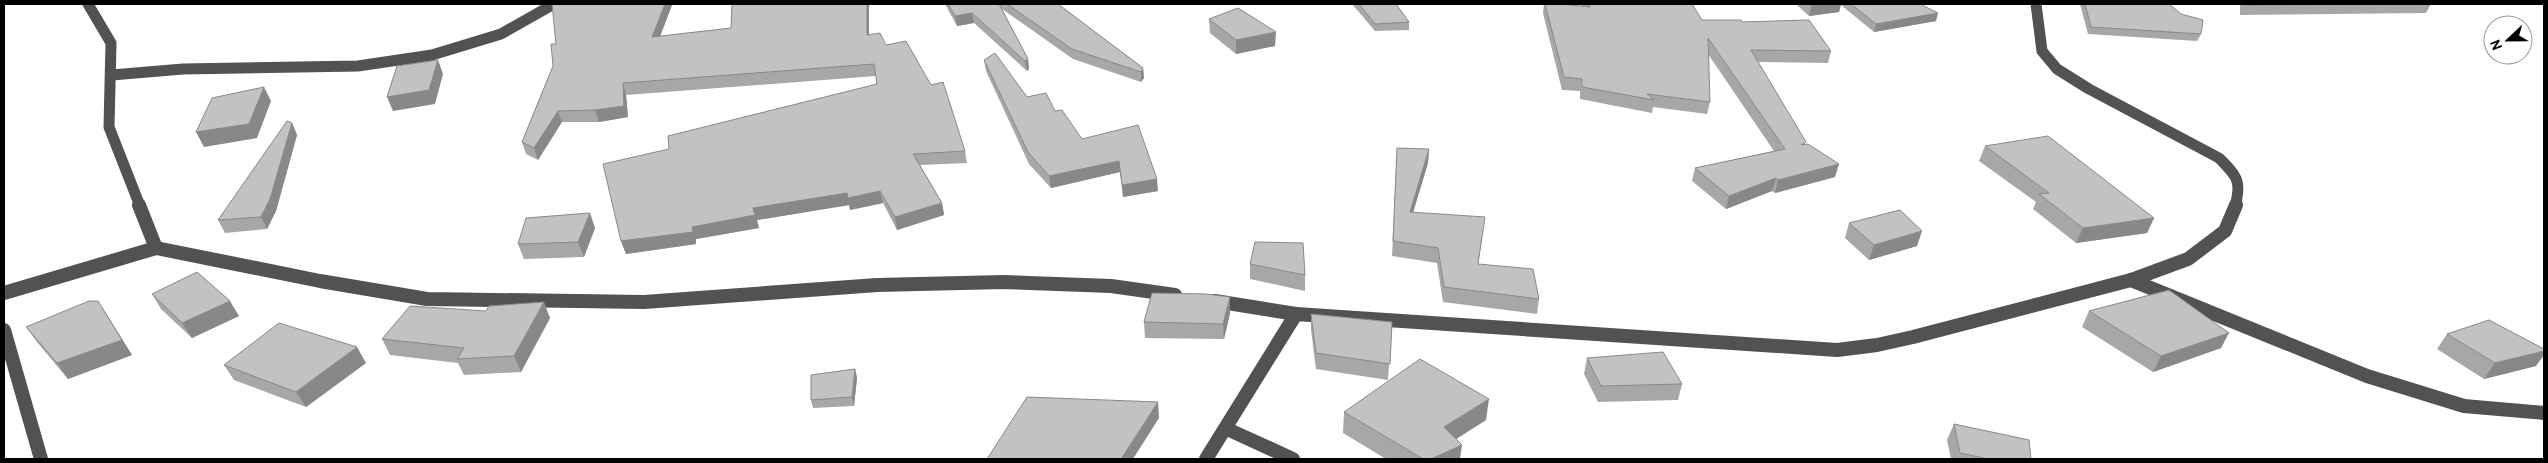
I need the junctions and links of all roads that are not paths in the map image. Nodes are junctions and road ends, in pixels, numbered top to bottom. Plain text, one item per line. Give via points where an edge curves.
1 (88, 4) edge
2 (554, 4) edge
3 (2036, 4) edge
4 (112, 75) junction
5 (156, 248) junction
6 (2131, 280) junction
7 (4, 293) edge
8 (1296, 314) junction
9 (4, 330) edge
10 (2544, 414) edge
11 (1227, 429) junction
12 (41, 459) edge
13 (1206, 459) edge
14 (1293, 459) edge

1 - 4 street via 111,43
2 - 4 street via 501,34 432,56 358,66 183,69
3 - 6 street via 2042,51 2057,69 2219,158 2234,173 2240,189 2225,231 2188,259
4 - 5 street via 109,127
5 - 7 street
5 - 8 street via 427,299 644,302 876,284 1004,282 1111,286
6 - 8 street via 1913,337 1837,350
6 - 10 street via 2367,376 2464,406
8 - 11 street
9 - 12 street
11 - 13 street
11 - 14 street

